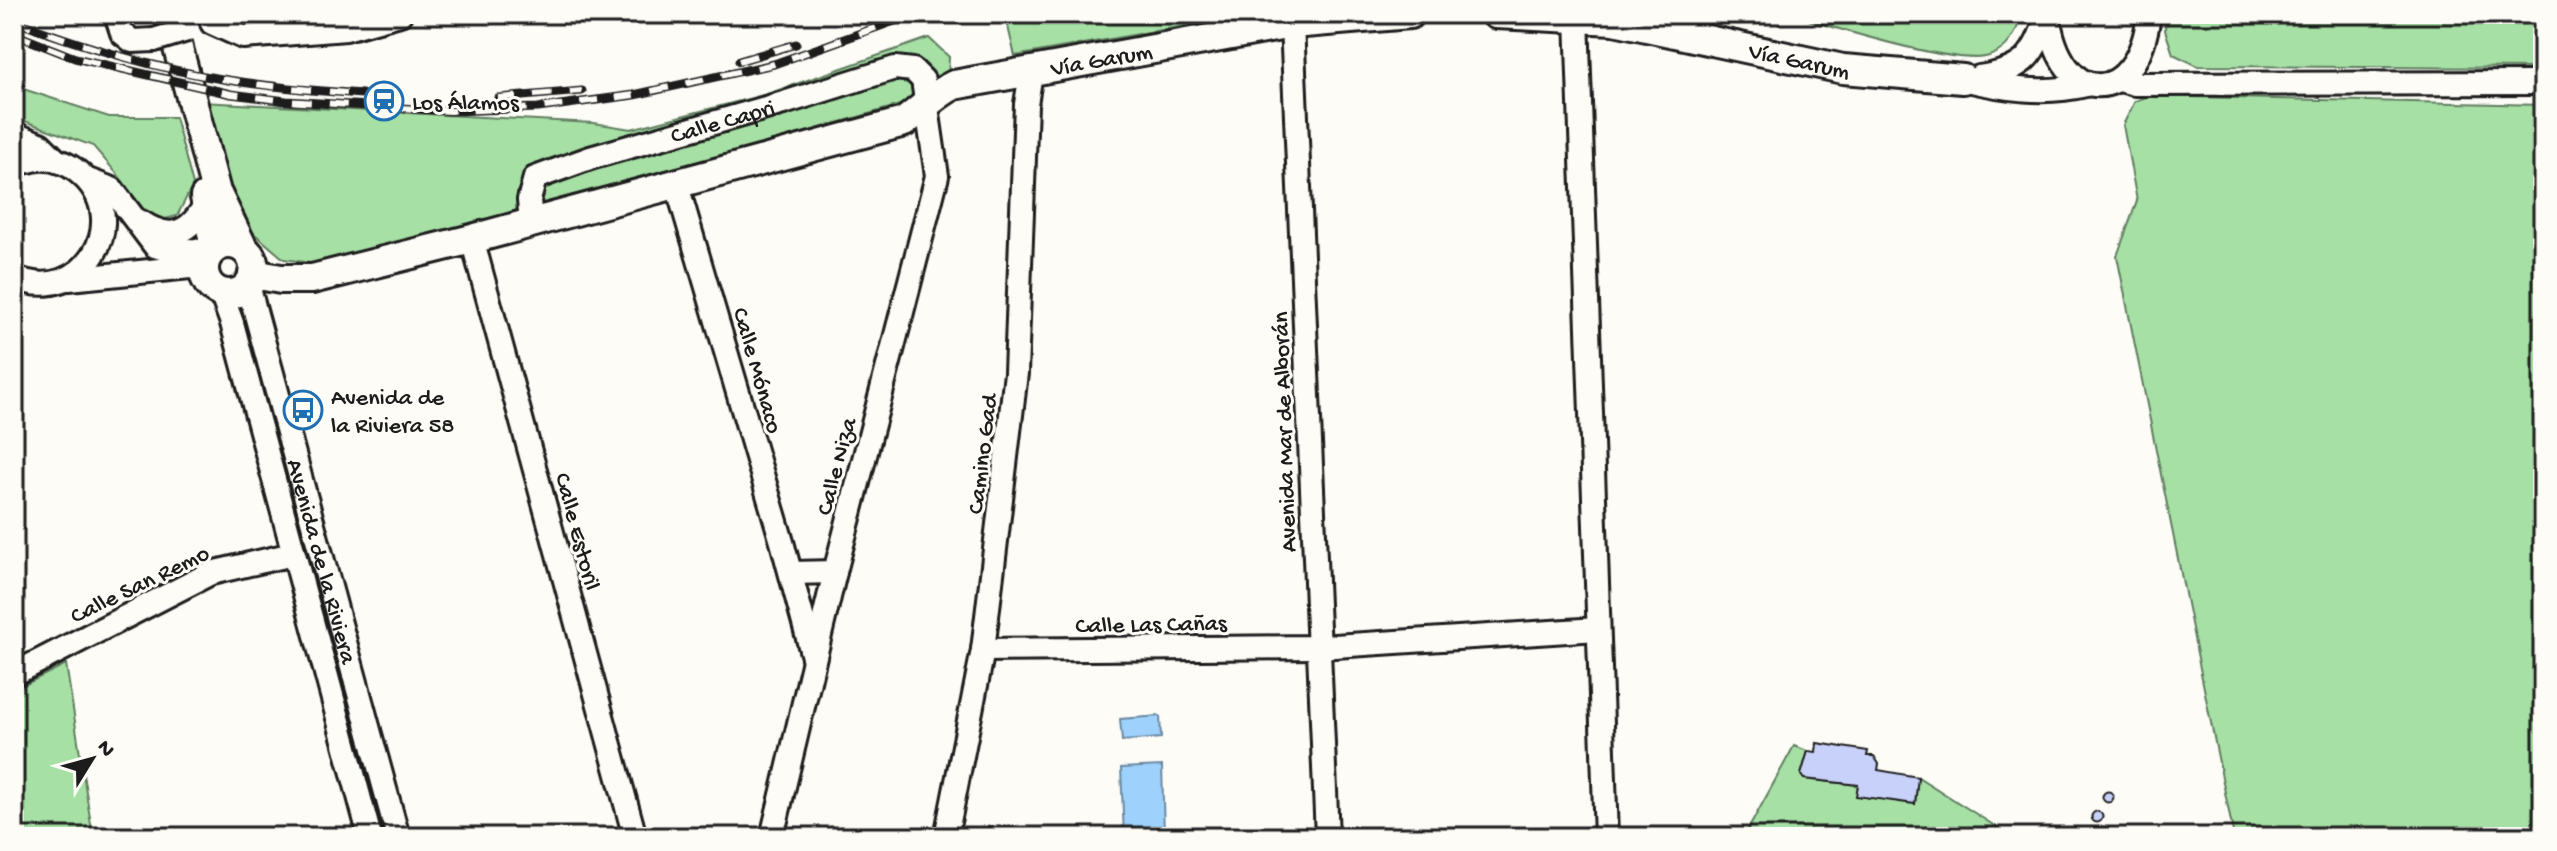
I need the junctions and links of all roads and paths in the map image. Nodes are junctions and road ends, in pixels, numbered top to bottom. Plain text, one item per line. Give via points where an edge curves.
1 (116, 14) edge
2 (1410, 14) edge
3 (1496, 14) edge
4 (2048, 14) edge
5 (2149, 14) edge
6 (393, 15) edge
7 (210, 18) edge
8 (1577, 18) junction
9 (178, 22) edge
10 (1292, 24) junction
11 (157, 27) edge
12 (1031, 73) junction
13 (1963, 79) junction
14 (2120, 80) junction
15 (2543, 83) edge
16 (2086, 85) junction
17 (925, 107) junction
18 (14, 134) edge
19 (57, 161) junction
20 (15, 165) edge
21 (88, 180) junction
22 (676, 182) junction
23 (206, 203) junction
24 (134, 218) junction
25 (531, 223) junction
26 (472, 239) junction
27 (228, 267) junction
28 (14, 277) edge
29 (60, 281) junction
30 (14, 291) edge
31 (293, 554) junction
32 (835, 572) junction
33 (791, 573) junction
34 (1598, 629) junction
35 (1319, 647) junction
36 (983, 650) junction
37 (814, 660) junction
38 (14, 674) edge
39 (370, 837) edge
40 (398, 837) edge
41 (635, 837) edge
42 (772, 837) edge
43 (946, 837) edge
44 (1327, 837) edge
45 (1606, 837) edge

1 - 11 street via 122,33 132,41
2 - 10 street, Vía Garum
3 - 8 street, Vía Garum
4 - 13 street, Vía Garum via 2038,44 2019,67
4 - 16 street via 2051,39 2063,65
5 - 14 street via 2137,61
6 - 7 street via 346,29 243,37
7 - 9 street
8 - 13 street, Vía Garum via 1614,20 1843,69
8 - 34 street
9 - 11 street, bridge
9 - 27 street, Avenida de la Riviera via 216,192 232,230
10 - 12 street, Vía Garum
10 - 35 street, Avenida Mar de Alborán
11 - 23 street, Avenida de la Riviera
12 - 17 street, Calle Capri via 954,85
12 - 36 street, Camino Gad via 1016,373
13 - 16 street, Vía Garum via 2049,91
14 - 15 street, Vía Garum
14 - 16 street, Vía Garum
17 - 22 street, Calle Capri via 904,122
17 - 25 street, Calle Capri via 923,80 913,70 895,68 535,178 529,200
17 - 32 street, Calle Niza via 937,176
18 - 19 street via 40,144
19 - 20 street
19 - 21 street
21 - 24 street via 112,189
21 - 29 street via 104,217 101,240 91,260
22 - 25 street, Calle Capri
22 - 33 street, Calle Mónaco
23 - 24 street via 190,227 170,234
23 - 27 street, Avenida de la Riviera
24 - 27 street via 155,246 193,248
25 - 26 street, Calle Capri
26 - 27 street, Calle Capri via 312,279 281,279
26 - 41 street, Calle Estoril
27 - 29 street
27 - 31 street, Avenida de la Riviera via 236,338
27 - 40 street, Avenida de la Riviera
28 - 29 street via 27,283
29 - 30 street
31 - 38 street, Calle San Remo via 211,573
31 - 39 street, Avenida de la Riviera
32 - 33 street
32 - 37 street, Calle Niza
33 - 37 street, Calle Mónaco
34 - 35 street, Calle Las Cañas
34 - 45 street
35 - 36 street, Calle Las Cañas
35 - 44 street, Avenida Mar de Alborán
36 - 43 street, Camino Gad
37 - 42 street, Calle Niza

